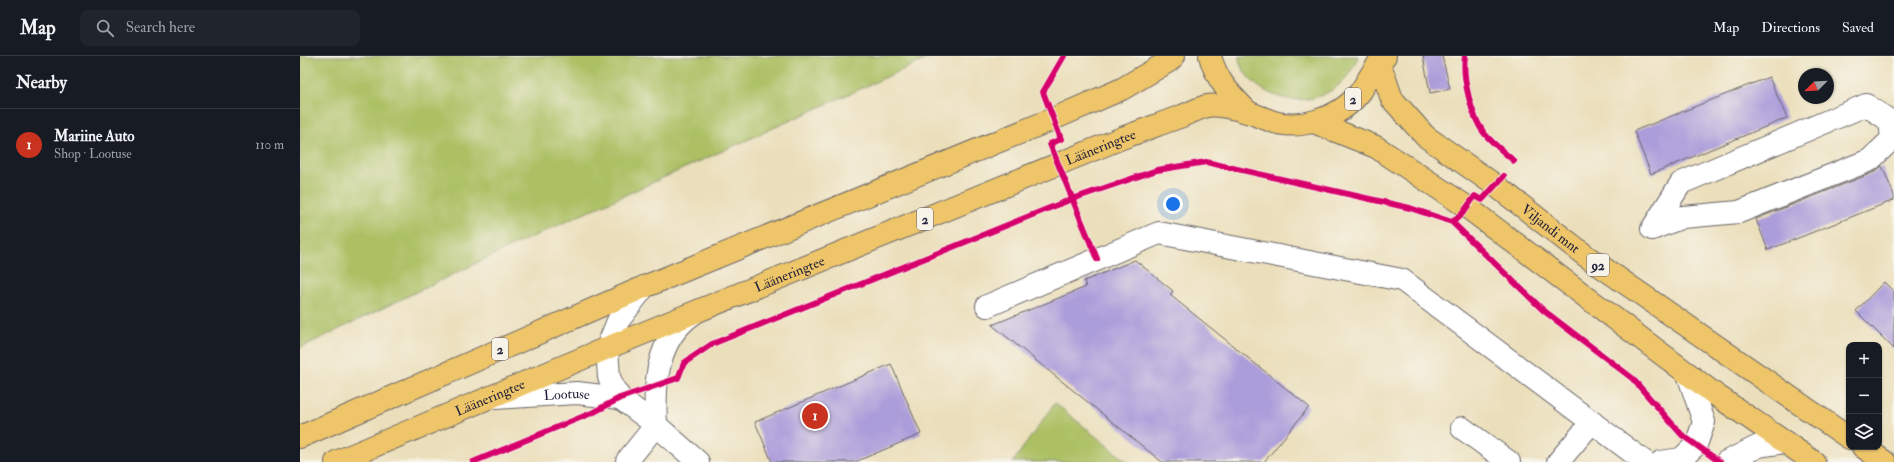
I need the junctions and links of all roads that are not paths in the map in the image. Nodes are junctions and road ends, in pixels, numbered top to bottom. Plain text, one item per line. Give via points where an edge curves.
1 (1174, 56) edge
2 (1210, 56) edge
3 (1381, 58) edge
4 (1247, 111) junction
5 (1314, 122) junction
6 (1652, 228) joint
7 (644, 287) junction
8 (988, 306) dead end
9 (693, 314) junction
10 (607, 348) junction
11 (1688, 374) junction
12 (490, 398) junction
13 (620, 398) junction
14 (1592, 422) junction
15 (656, 425) junction
16 (1462, 428) dead end
17 (1846, 436) edge
18 (300, 437) edge
19 (1785, 442) junction
20 (1867, 450) edge
21 (336, 462) edge
22 (626, 462) edge
23 (698, 462) edge
24 (1509, 462) edge
25 (1558, 462) edge
26 (1645, 462) edge
27 (1661, 462) edge
28 (1726, 462) edge
29 (1814, 462) edge
30 (1885, 462) edge

1 - 7 main road, 2 via 1122,89
2 - 4 main road, Lääneringtee / 2 via 1213,69 1225,90
3 - 5 main road, Lääneringtee / 2 via 1360,92 1346,106
3 - 17 main road, Viljandi mnt / 92 via 1392,99 1425,136 1496,185 1586,256
4 - 5 main road, Lääneringtee / 2 via 1269,121 1294,124
4 - 9 main road, Lääneringtee / 2 via 1208,106 1122,138
5 - 11 main road, 92 via 1376,148 1467,207
6 - 6 street via 1683,217 1739,212 1870,160 1892,139 1890,122 1866,105 1681,183
7 - 10 street via 618,321
7 - 18 main road, 2
8 - 14 street via 1159,233 1402,280
9 - 10 main road, Lääneringtee / 2
9 - 15 street via 673,331 662,354 656,385
10 - 12 main road, Lääneringtee / 2
10 - 13 street via 609,377
11 - 19 main road, 92
11 - 27 street via 1704,422 1696,445 1681,459
12 - 13 street, Lootuse via 576,393
12 - 21 main road, Lääneringtee / 2
13 - 15 street
14 - 25 street
14 - 26 street
15 - 22 street
15 - 23 street
16 - 24 street
19 - 28 street via 1759,446
19 - 29 main road, 92
20 - 30 main road

